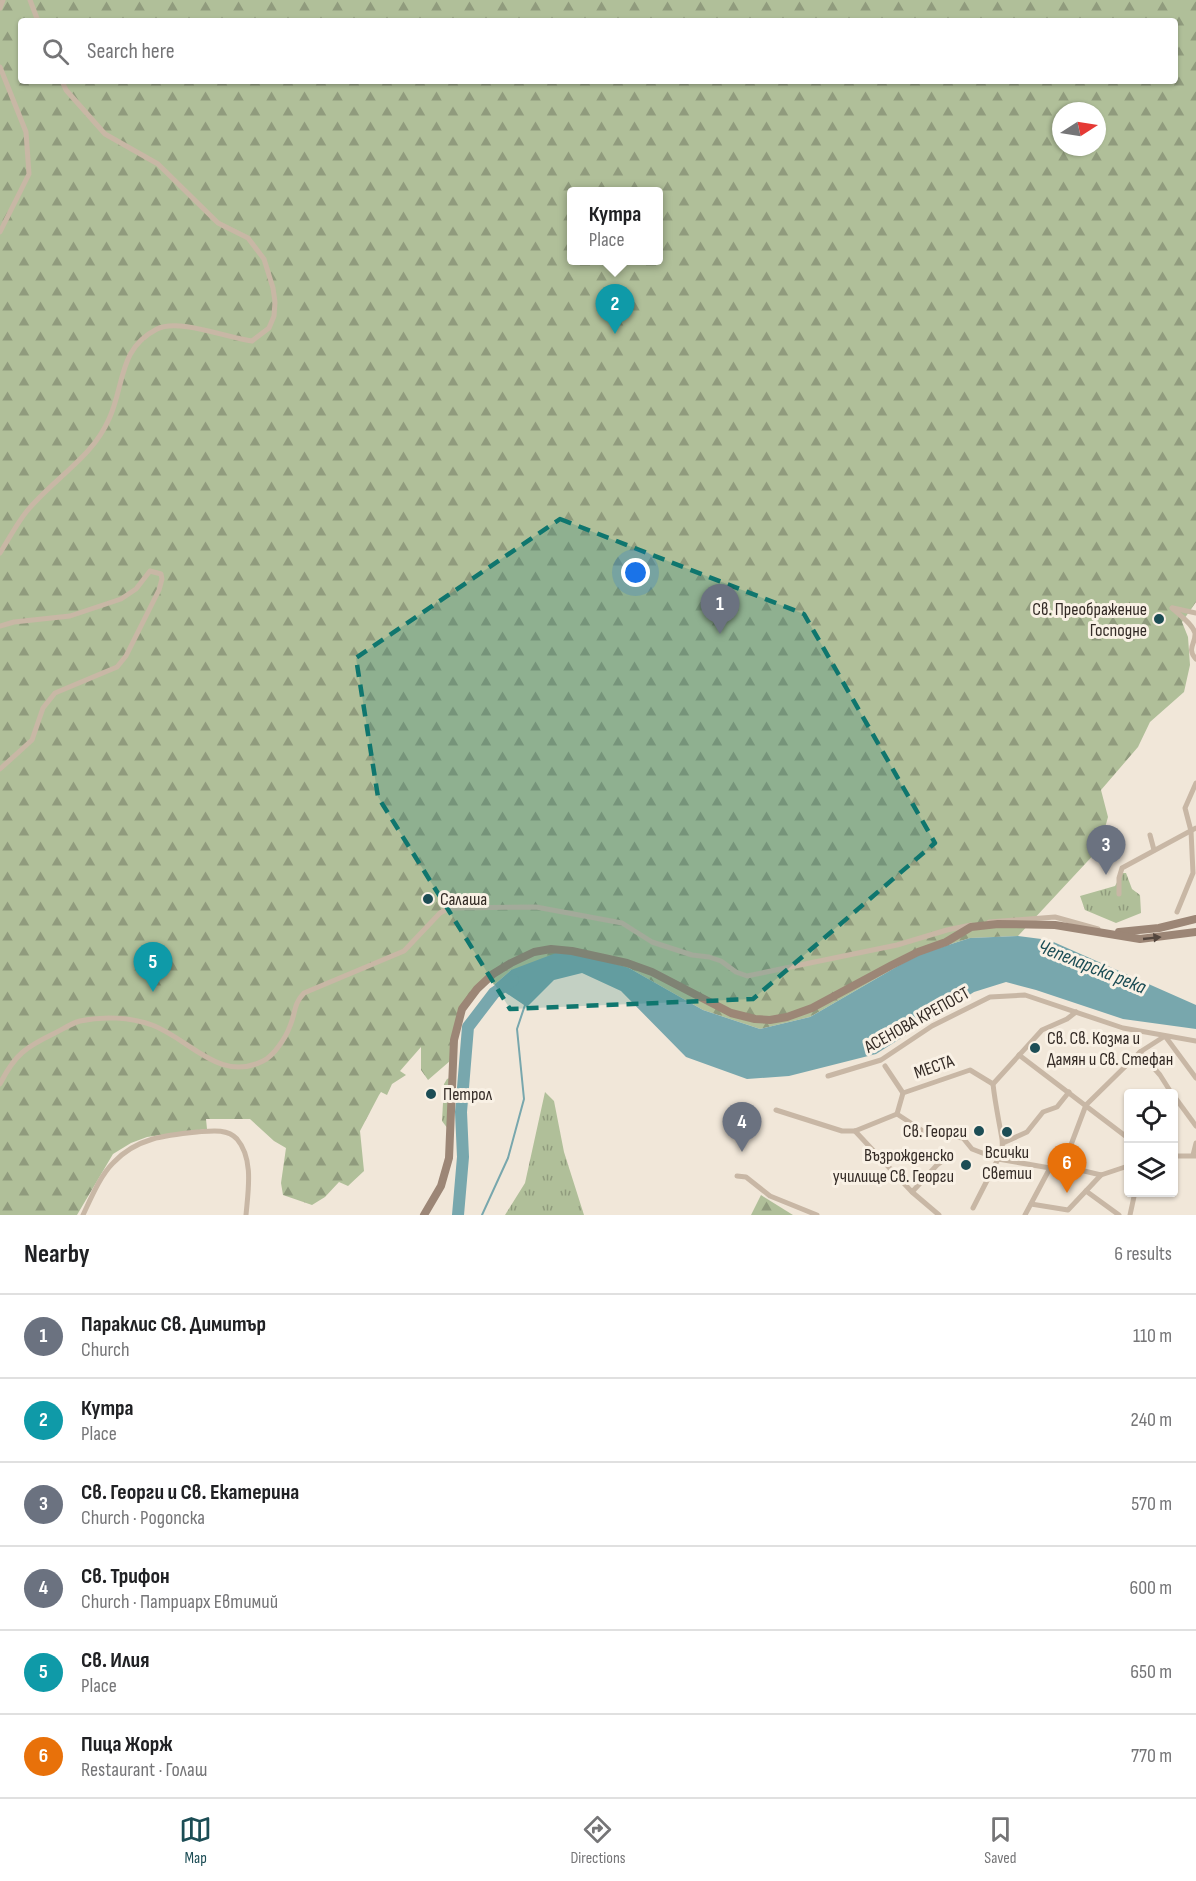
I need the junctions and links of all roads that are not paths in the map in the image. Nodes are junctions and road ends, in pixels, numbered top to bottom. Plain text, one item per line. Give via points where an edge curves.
1 (3, 0) edge
2 (30, 0) edge
3 (0, 8) edge
4 (37, 18) edge
5 (0, 67) edge
6 (63, 84) edge
7 (0, 232) edge
8 (0, 553) edge
9 (1196, 614) edge
10 (0, 626) edge
11 (1196, 658) edge
12 (0, 769) edge
13 (1196, 783) edge
14 (1193, 830) edge
15 (1150, 835) dead end
16 (1154, 850) junction
17 (1195, 873) edge
18 (1119, 894) dead end
19 (1177, 912) dead end
20 (1196, 920) edge
21 (1108, 932) junction
22 (1196, 932) edge
23 (1076, 1012) junction
24 (1165, 1036) junction
25 (1196, 1041) edge
26 (1140, 1052) junction
27 (1019, 1055) junction
28 (885, 1066) dead end
29 (828, 1076) dead end
30 (1196, 1078) edge
31 (0, 1084) edge
32 (993, 1084) junction
33 (1169, 1089) edge
34 (1069, 1092) junction
35 (903, 1093) junction
36 (1178, 1102) edge
37 (1086, 1106) junction
38 (776, 1110) dead end
39 (897, 1114) junction
40 (1196, 1126) edge
41 (855, 1131) junction
42 (1124, 1135) edge
43 (1003, 1143) junction
44 (1196, 1143) edge
45 (1194, 1155) edge
46 (1178, 1156) edge
47 (1001, 1159) junction
48 (944, 1160) dead end
49 (1063, 1166) junction
50 (1124, 1167) edge
51 (1050, 1168) junction
52 (1101, 1175) junction
53 (737, 1176) dead end
54 (1086, 1191) junction
55 (912, 1192) junction
56 (1134, 1197) edge
57 (1031, 1204) junction
58 (973, 1208) dead end
59 (83, 1215) edge
60 (246, 1215) edge
61 (424, 1215) edge
62 (817, 1215) edge
63 (939, 1215) edge
64 (1025, 1215) edge
65 (1119, 1215) edge
66 (1130, 1215) edge

1 - 3 street
2 - 4 street
5 - 7 street via 26,132 29,174
6 - 8 street via 105,134 158,164 218,223 248,238 264,259 273,288 274,309 269,328 252,341 183,326 160,327 138,341 124,367 110,418 92,448 27,511
9 - 11 street via 1172,608 1195,633 1190,648
10 - 12 street via 70,616 130,594 150,571 161,574 159,590 117,667 55,693 43,708 32,740
13 - 14 street via 1185,808
14 - 16 street
14 - 17 street
15 - 16 street
16 - 18 street via 1122,868
17 - 19 street
20 - 21 main road via 1146,930
21 -> 22 main road via 1146,939
21 - 31 street via 1055,917 997,920 747,976 721,961 652,942 622,923 536,907 449,908 435,917 404,951 304,993 296,1002 291,1025 280,1043 266,1060 257,1064 227,1067 213,1062 152,1025 123,1018 79,1021 27,1047 9,1066
21 - 61 main road via 1055,925 971,927 812,1008 770,1020 731,1013 627,963 572,951 534,952 493,974 462,1009 454,1040 449,1158 441,1186
23 - 24 street, АСЕНОВА КРЕПОСТ via 1123,1028
23 - 27 street via 1042,1030
23 - 29 street, АСЕНОВА КРЕПОСТ via 1025,995 990,997 932,1026 881,1060
24 - 25 street, АСЕНОВА КРЕПОСТ
24 - 26 street
24 - 30 street
26 - 33 street
26 - 37 street
27 - 32 street
27 - 34 street
28 - 35 street
32 - 35 street, МЕСТА via 969,1070
32 - 43 street
34 - 37 street
34 - 43 street via 1057,1107 1043,1112 1027,1132
35 - 39 street, МЕСТА
36 - 40 street
37 - 42 street
37 - 49 street
38 - 41 street via 842,1131
39 - 41 street
39 - 47 street via 926,1133 963,1138 972,1149
41 - 55 street
43 - 47 street
44 - 45 street
45 - 46 street
47 - 51 street
47 - 58 street
48 - 55 street
49 - 51 street
49 - 52 street
50 - 52 street
51 - 57 street
52 - 54 street
53 - 62 street via 746,1177 770,1196
54 - 57 street via 1068,1210
54 - 65 street
55 - 63 street
56 - 66 street
57 - 64 street
59 - 60 street via 112,1163 126,1151 166,1135 224,1131 236,1138 247,1163

